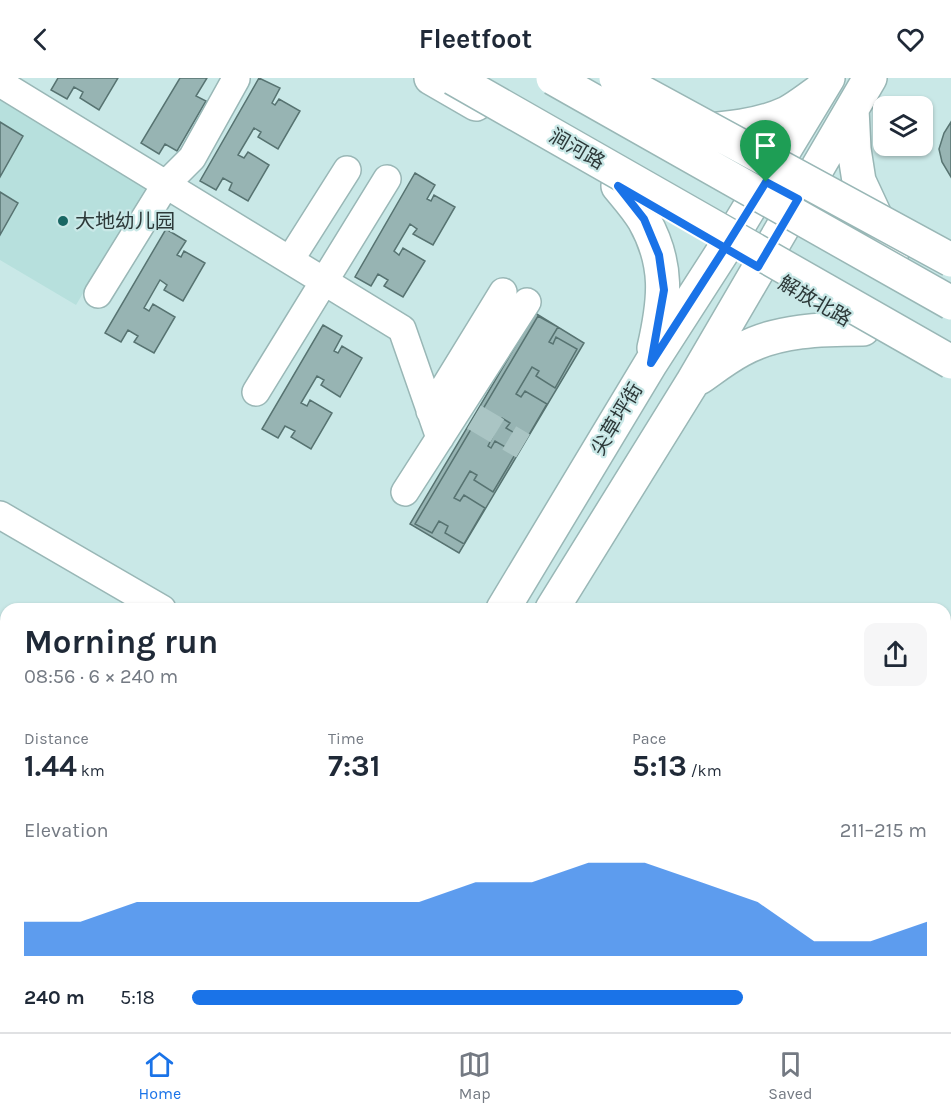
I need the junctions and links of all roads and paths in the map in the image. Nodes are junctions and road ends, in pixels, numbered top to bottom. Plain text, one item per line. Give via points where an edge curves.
1 (431, 78) edge
2 (453, 78) edge
3 (486, 78) edge
4 (553, 78) edge
5 (580, 78) edge
6 (616, 78) edge
7 (870, 78) edge
8 (236, 79) edge
9 (16, 85) edge
10 (824, 85) edge
11 (852, 109) junction
12 (676, 132) junction
13 (347, 170) dead end
14 (387, 178) dead end
15 (766, 182) junction
16 (166, 184) junction
17 (618, 186) junction
18 (798, 199) junction
19 (725, 248) junction
20 (892, 252) junction
21 (290, 260) junction
22 (951, 260) edge
23 (758, 267) junction
24 (324, 282) junction
25 (951, 286) edge
26 (98, 294) dead end
27 (951, 303) edge
28 (863, 329) junction
29 (951, 340) edge
30 (951, 362) edge
31 (651, 363) junction
32 (951, 377) edge
33 (692, 383) junction
34 (256, 392) dead end
35 (430, 411) junction
36 (440, 438) junction
37 (405, 492) dead end
38 (0, 515) edge
39 (152, 603) edge
40 (507, 603) edge
41 (556, 603) edge

1 - 17 main road, 解放北路
2 - 30 main road, 涧河路, bridge
3 - 29 main road, 解放北路
4 - 27 main road, bridge
5 - 12 main road
6 - 22 main road, bridge
7 - 11 main road
8 - 16 street via 192,158
9 - 16 street via 145,159
10 - 12 main road via 787,112 756,122
10 - 15 main road, 尖草坪街
11 - 18 main road
11 - 20 main road via 860,182
12 - 15 main road
13 - 21 street
14 - 24 street
15 - 18 main road
15 - 19 main road, 尖草坪街
16 - 21 street
16 - 26 street
17 - 19 main road, 解放北路
17 - 31 main road via 644,219 659,255 664,290
18 - 20 main road
18 - 23 main road
19 - 23 main road, 解放北路
19 - 31 main road, 尖草坪街
20 - 25 main road
21 - 24 street
23 - 28 main road, 解放北路
23 - 33 main road
24 - 34 street
24 - 35 street via 402,329
28 - 32 main road, 解放北路
28 - 33 main road via 785,334 741,349
31 - 40 main road, 尖草坪街
33 - 41 main road
35 - 36 street
35 - 36 street via 515,297 466,413
36 - 37 street
38 - 39 street

